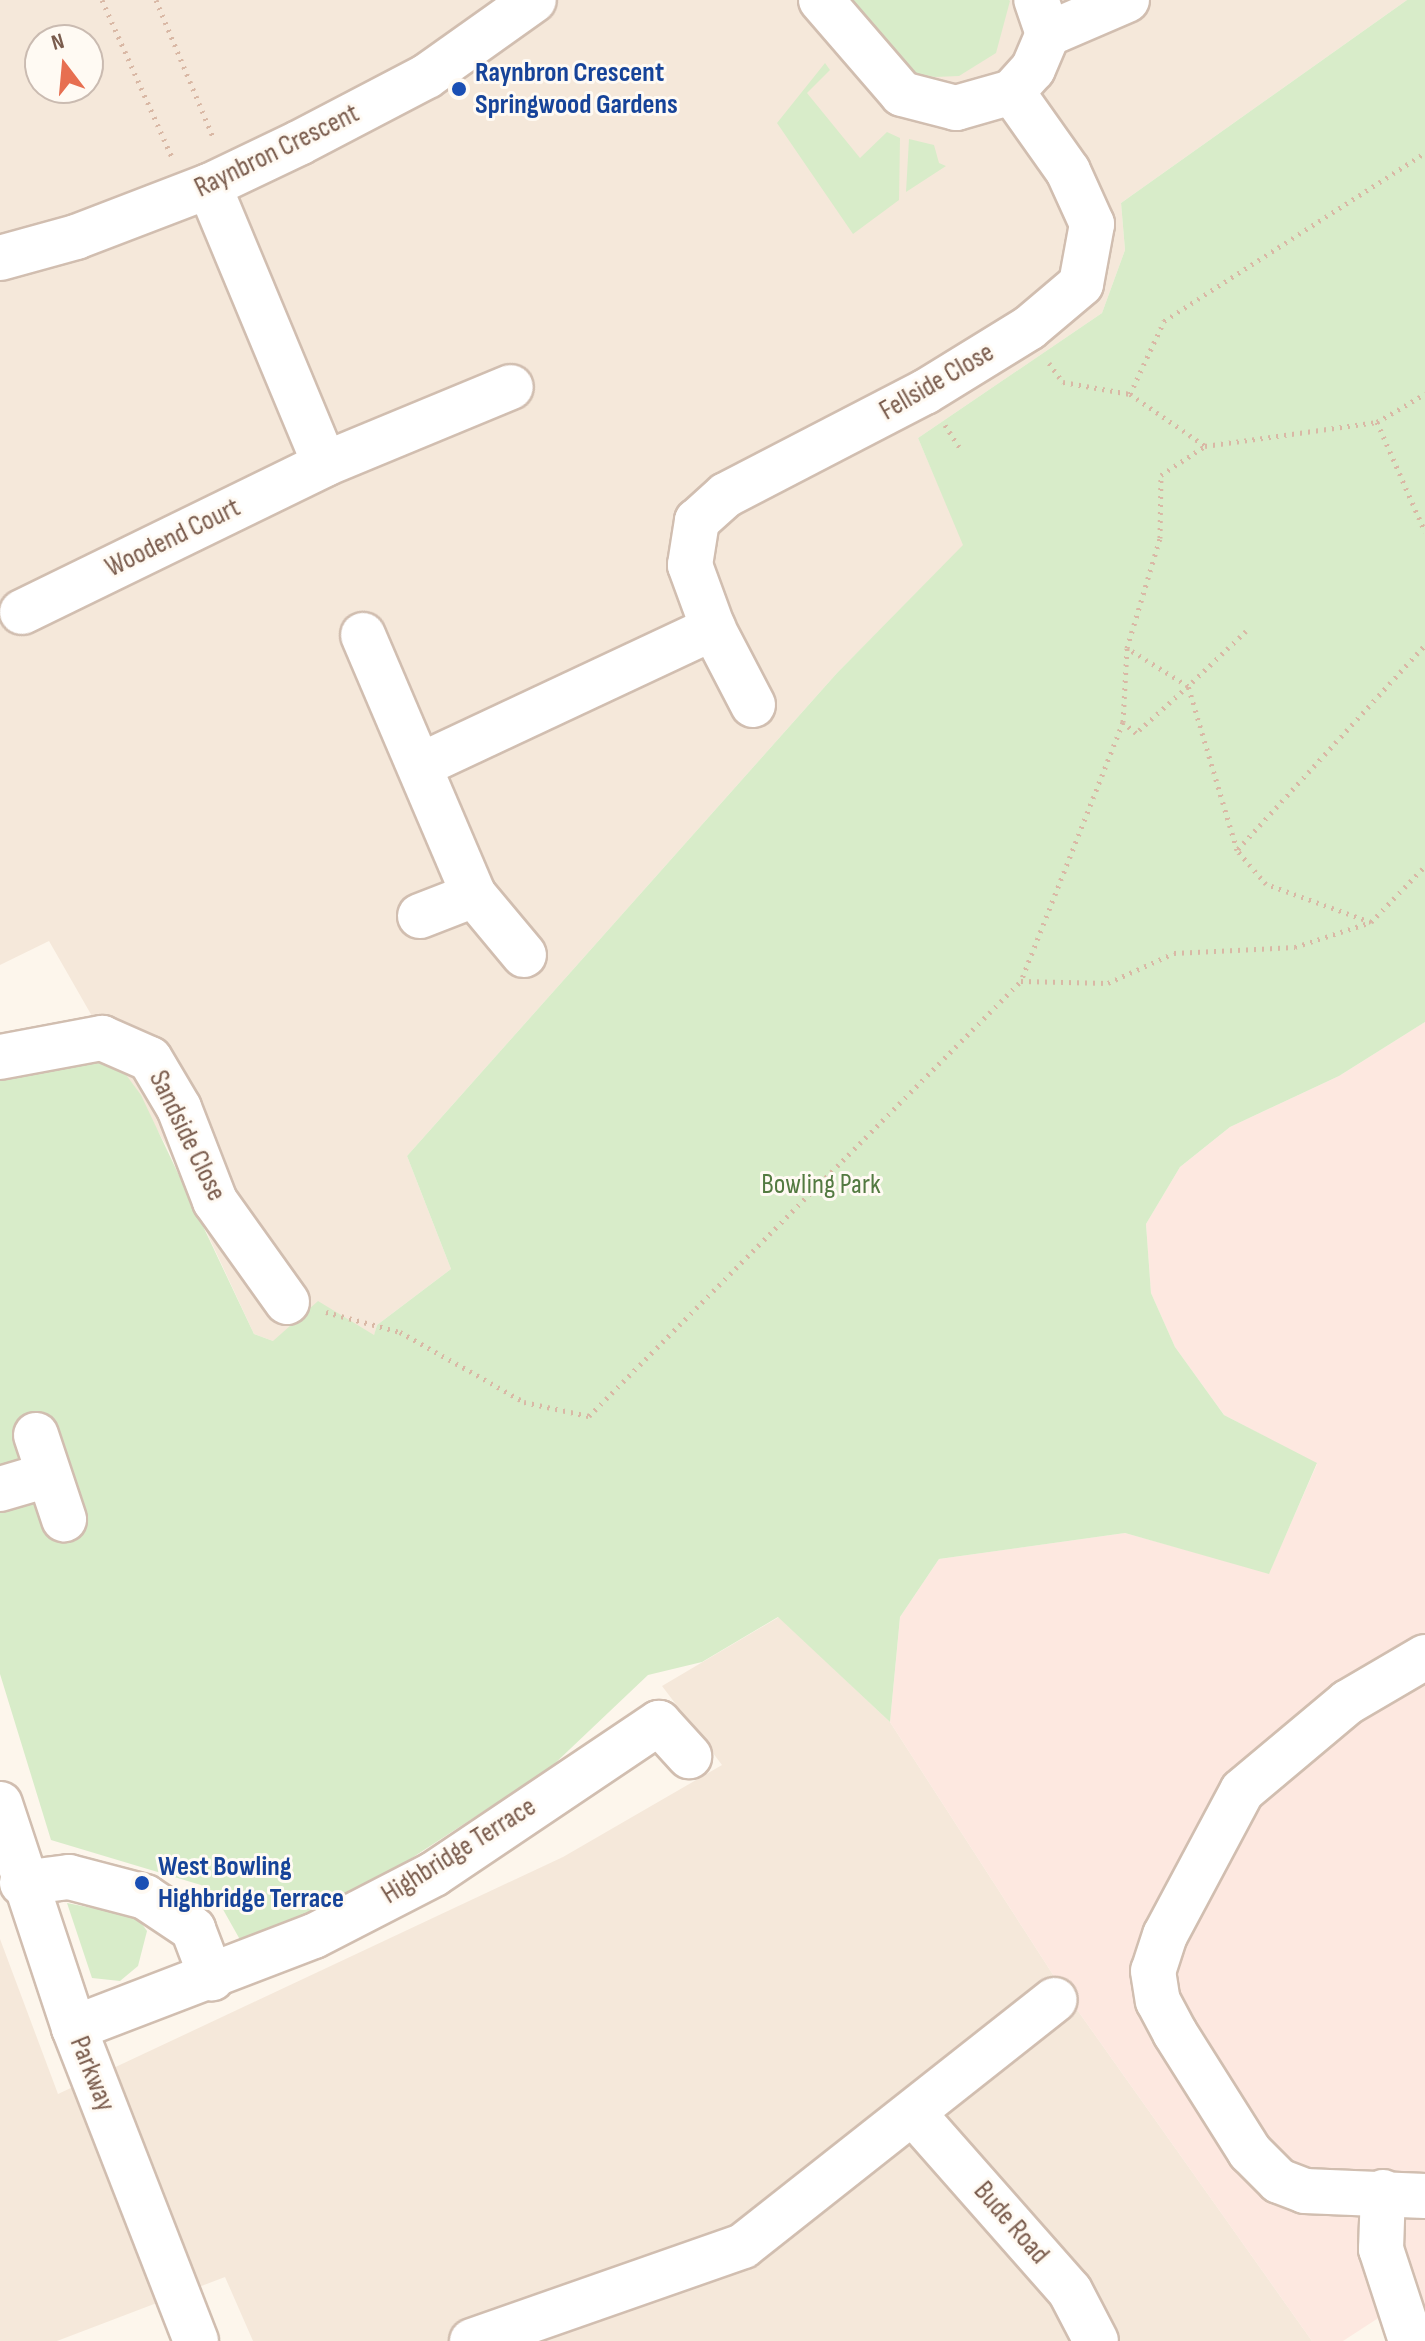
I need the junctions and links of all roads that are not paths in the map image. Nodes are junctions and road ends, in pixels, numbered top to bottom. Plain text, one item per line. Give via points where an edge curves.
1 (534, 0) edge
2 (821, 0) edge
3 (1127, 0) edge
4 (1042, 17) edge
5 (1012, 92) junction
6 (209, 185) junction
7 (0, 258) edge
8 (511, 387) dead end
9 (325, 464) junction
10 (21, 608) dead end
11 (713, 628) junction
12 (363, 635) dead end
13 (759, 693) dead end
14 (421, 765) junction
15 (474, 895) junction
16 (420, 916) dead end
17 (524, 955) dead end
18 (0, 1057) edge
19 (287, 1302) road end
20 (0, 1489) edge
21 (64, 1519) dead end
22 (1425, 1657) edge
23 (689, 1756) dead end
24 (0, 1804) edge
25 (22, 1883) junction
26 (212, 1979) junction
27 (1054, 2000) dead end
28 (74, 2028) junction
29 (913, 2113) junction
30 (1404, 2194) edge
31 (196, 2341) edge
32 (472, 2341) edge
33 (1096, 2341) edge
34 (1411, 2341) edge

1 - 6 street, Raynbron Crescent via 427,76
2 - 5 street via 902,94 956,108
3 - 4 street
4 - 5 street via 1033,69
5 - 11 street, Fellside Close via 1068,171 1092,224 1081,284 1029,328 938,384 726,495 697,521 690,565
6 - 7 street, Raynbron Crescent via 76,237
6 - 9 street
8 - 9 street, Woodend Court
9 - 10 street, Woodend Court
11 - 13 street, Fellside Close
11 - 14 street
12 - 14 street
14 - 15 street
15 - 16 street
15 - 17 street
18 - 19 street, Sandside Close via 102,1038 150,1059 179,1108 215,1201
20 - 21 street via 42,1455
22 - 30 street via 1348,1702 1242,1791 1178,1908 1153,1971 1158,2001 1175,2033 1250,2152 1279,2181 1305,2191
23 - 26 street, Highbridge Terrace via 659,1723 434,1874 314,1936
24 - 25 street, Parkway
25 - 26 street via 69,1877 145,1897 193,1929
25 - 28 street, Parkway
26 - 28 street, Highbridge Terrace
27 - 29 street
28 - 31 street, Parkway
29 - 32 street via 743,2246
29 - 33 street, Bude Road via 1070,2291
30 - 34 street via 1381,2249

